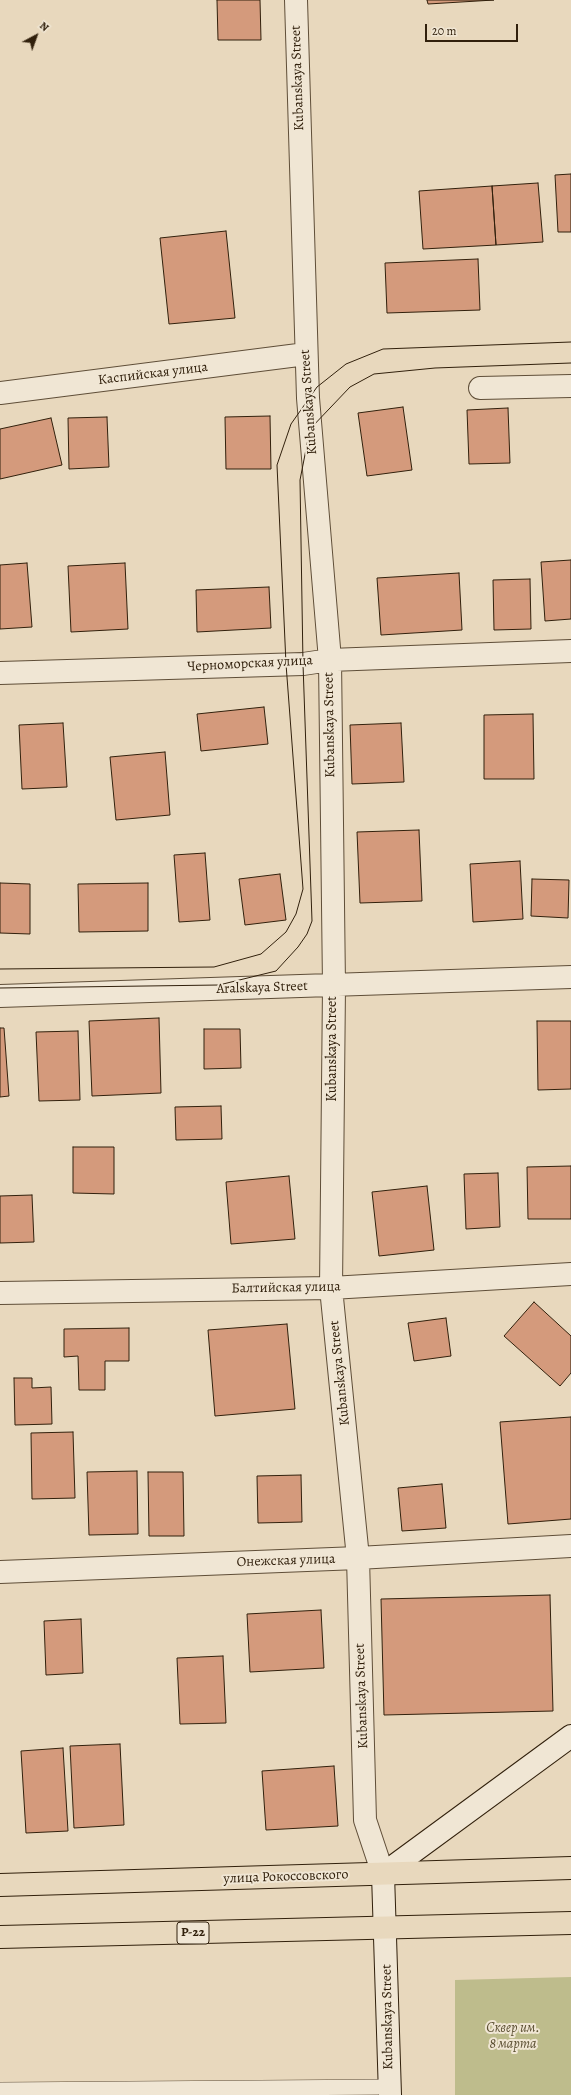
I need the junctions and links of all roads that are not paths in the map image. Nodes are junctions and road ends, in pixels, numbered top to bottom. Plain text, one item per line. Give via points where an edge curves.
1 (296, 0) edge
2 (306, 354) junction
3 (571, 386) edge
4 (480, 388) dead end
5 (0, 393) edge
6 (571, 651) edge
7 (330, 660) junction
8 (0, 673) edge
9 (571, 977) edge
10 (334, 986) junction
11 (0, 996) edge
12 (571, 1274) edge
13 (331, 1288) junction
14 (0, 1293) edge
15 (571, 1546) edge
16 (358, 1558) junction
17 (0, 1572) edge
18 (571, 1736) edge
19 (571, 1868) edge
20 (383, 1874) junction
21 (0, 1885) edge
22 (571, 1923) edge
23 (386, 1928) junction
24 (0, 1937) edge
25 (0, 2090) edge
26 (389, 2091) edge

1 - 2 street, Kubanskaya Street
2 - 5 street, Каспийская улица
2 - 7 street, Kubanskaya Street
3 - 4 street
6 - 7 street, Черноморская улица
7 - 8 street, Черноморская улица via 303,664
7 - 10 street, Kubanskaya Street
9 - 10 street, Aralskaya Street
10 - 11 street, Aralskaya Street
10 - 13 street, Kubanskaya Street
12 - 13 street, Балтийская улица
13 - 14 street, Балтийская улица
13 - 16 street, Kubanskaya Street
15 - 16 street, Онежская улица
16 - 17 street, Онежская улица
16 - 20 street, Kubanskaya Street via 365,1820
18 - 20 street
19 - 20 highway, улица Рокоссовского
20 - 21 highway, улица Рокоссовского
20 - 23 street, Kubanskaya Street
22 - 23 highway, Р-22
23 - 24 highway, Р-22
23 - 26 street, Kubanskaya Street
25 - 26 lane

